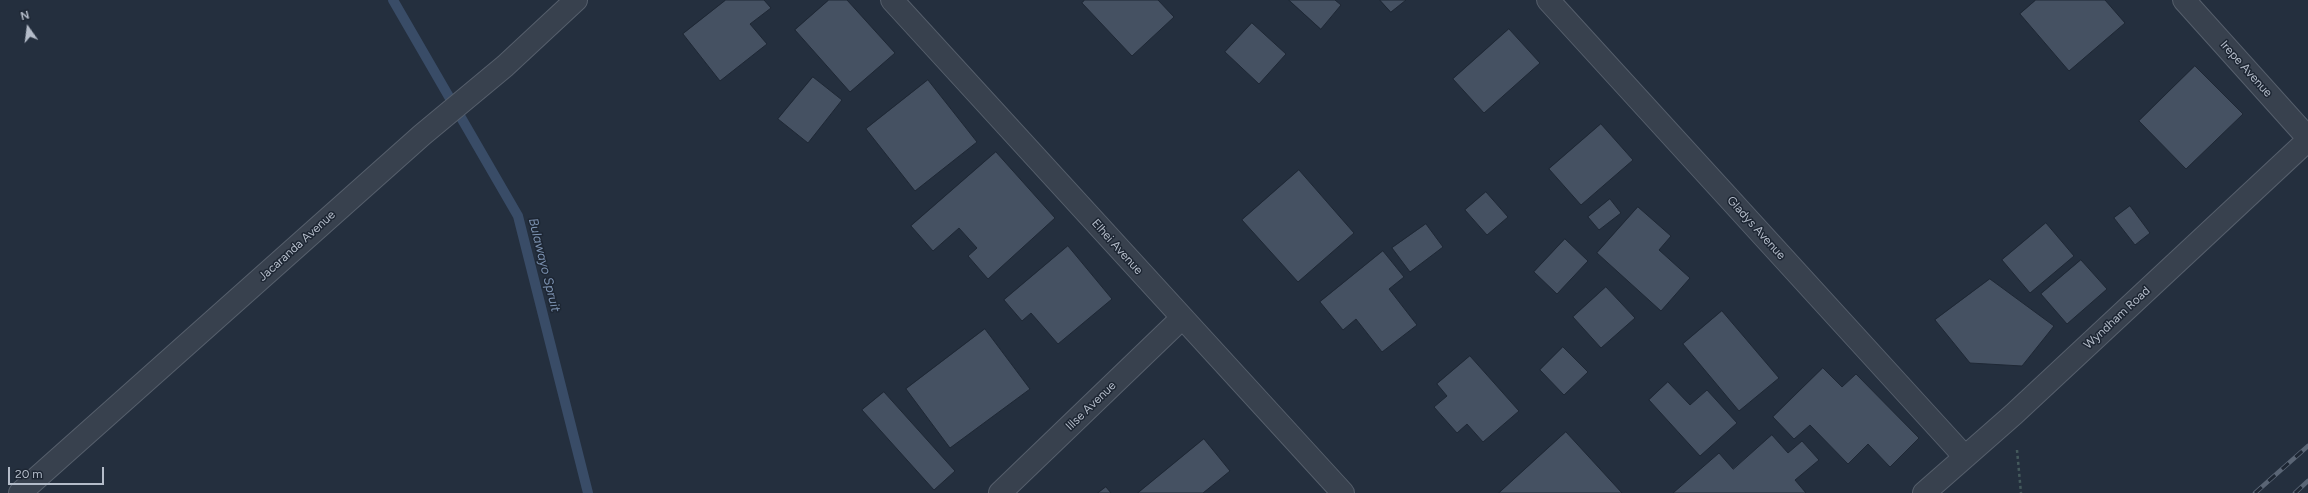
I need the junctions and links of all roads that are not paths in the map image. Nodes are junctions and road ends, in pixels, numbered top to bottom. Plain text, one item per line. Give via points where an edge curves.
1 (576, 0) edge
2 (892, 0) edge
3 (1548, 0) edge
4 (2184, 0) edge
5 (2308, 139) edge
6 (1182, 318) junction
7 (1965, 457) junction
8 (20, 493) edge
9 (1000, 493) edge
10 (1343, 493) edge
11 (1924, 493) edge

1 - 8 street, Jacaranda Avenue via 505,66 422,135
2 - 6 street, Elhei Avenue
3 - 7 street, Gladys Avenue
4 - 5 street, Irepe Avenue
5 - 7 street, Wyndham Road
6 - 9 street, Illse Avenue
6 - 10 street, Elhei Avenue
7 - 11 street, Wyndham Road

